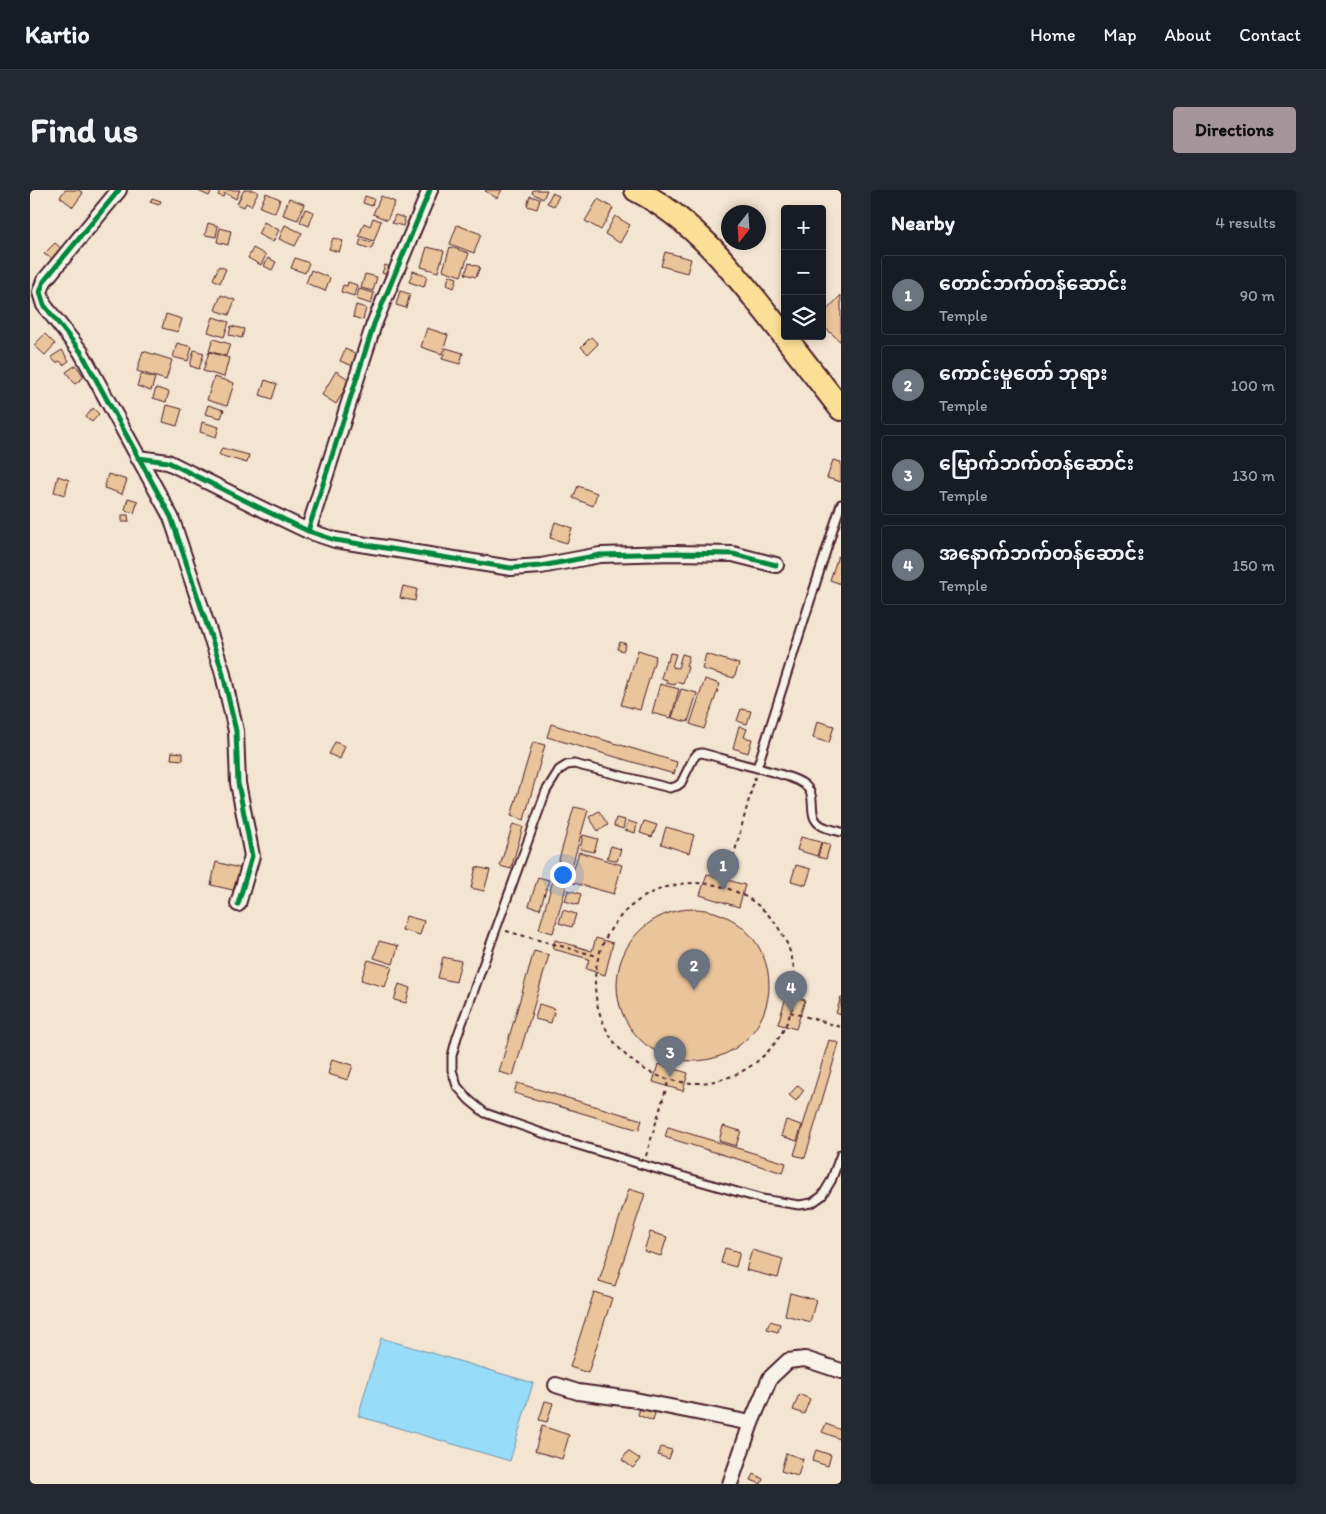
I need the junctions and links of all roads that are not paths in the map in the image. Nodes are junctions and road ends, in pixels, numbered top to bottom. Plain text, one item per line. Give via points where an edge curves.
1 (119, 190) edge
2 (430, 190) edge
3 (636, 190) edge
4 (35, 291) edge
5 (841, 409) edge
6 (138, 458) junction
7 (841, 504) edge
8 (308, 531) junction
9 (776, 565) dead end
10 (757, 768) junction
11 (841, 832) edge
12 (238, 904) dead end
13 (841, 1154) edge
14 (841, 1371) edge
15 (556, 1385) dead end
16 (751, 1424) junction
17 (730, 1484) edge

1 - 4 street
2 - 8 street via 374,324
3 - 5 highway via 688,224 726,263
4 - 6 street via 82,352
6 - 8 street via 168,462
6 - 12 street via 171,517 222,670 236,731 238,783 252,856
7 - 10 lane
8 - 9 street via 335,540 511,568 541,566 600,554 674,553 733,554
10 - 11 lane via 803,783 812,795 815,819 822,826
10 - 13 lane via 697,754 681,783 670,788 582,765 567,765 559,770 546,791 496,928 454,1047 452,1070 457,1086 485,1113 562,1140 762,1200 799,1205 812,1203 822,1196 831,1182
14 - 16 street via 805,1359 788,1361 770,1378
15 - 16 street via 578,1392 630,1399
16 - 17 street

